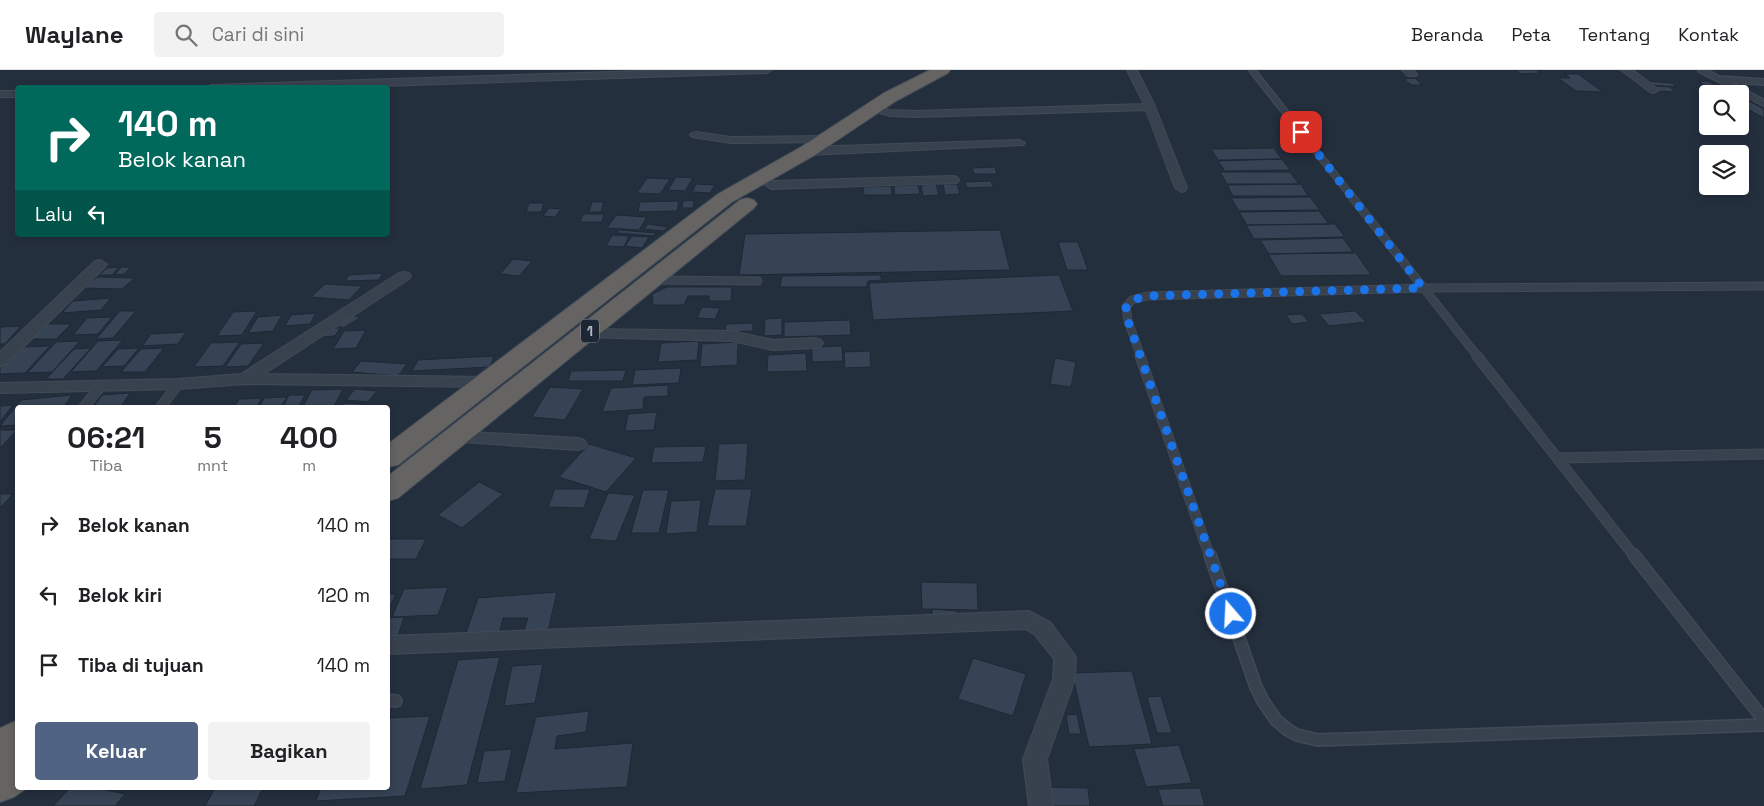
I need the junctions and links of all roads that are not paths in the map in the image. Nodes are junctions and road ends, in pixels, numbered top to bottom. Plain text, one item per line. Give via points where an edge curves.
1 (767, 70) edge
2 (1132, 70) edge
3 (1252, 70) edge
4 (1626, 70) edge
5 (1701, 70) edge
6 (936, 71) edge
7 (1719, 79) junction
8 (1764, 82) edge
9 (304, 85) edge
10 (1654, 90) dead end
11 (0, 94) edge
12 (15, 94) edge
13 (1764, 103) edge
14 (1150, 107) junction
15 (872, 108) junction
16 (696, 135) dead end
17 (826, 139) junction
18 (1019, 143) dead end
19 (808, 151) junction
20 (786, 164) junction
21 (953, 180) dead end
22 (772, 185) junction
23 (1181, 188) dead end
24 (100, 264) dead end
25 (404, 276) dead end
26 (652, 280) junction
27 (758, 281) dead end
28 (1764, 286) edge
29 (1423, 288) junction
30 (587, 334) junction
31 (815, 343) dead end
32 (0, 361) edge
33 (245, 379) junction
34 (486, 382) junction
35 (178, 384) junction
36 (101, 386) junction
37 (0, 388) edge
38 (85, 405) edge
39 (162, 405) edge
40 (454, 437) junction
41 (578, 444) dead end
42 (1764, 454) edge
43 (390, 456) edge
44 (1557, 458) junction
45 (390, 489) edge
46 (390, 645) edge
47 (1764, 720) edge
48 (1764, 725) edge
49 (15, 738) edge
50 (0, 749) edge
51 (15, 774) edge
52 (0, 784) edge
53 (1042, 806) edge

1 - 9 street
2 - 14 street
3 - 29 lane
4 - 10 street
5 - 7 lane
6 - 15 highway, 1
7 - 8 lane
7 - 13 lane
11 - 12 street
14 - 15 street via 916,114 890,113
14 - 23 street
15 - 17 highway, 1
16 - 17 street via 731,140
17 - 19 highway, 1
18 - 19 street
19 - 20 highway, 1
20 - 22 highway, 1
20 - 34 highway, 1 via 725,198
21 - 22 street
22 - 26 highway, 1
24 - 32 street
25 - 33 street
26 - 27 lane
26 - 30 highway, 1
28 - 29 lane
29 - 44 lane
29 - 48 lane via 1147,296 1132,300 1126,307 1131,330 1265,706 1293,733 1318,740
30 - 31 street via 732,336 773,345
30 - 40 highway, 1
33 - 34 street
33 - 35 street
34 - 43 highway, 1
35 - 36 street
35 - 39 lane
36 - 37 street
36 - 38 lane
40 - 41 street
40 - 45 highway, 1
42 - 44 lane
44 - 47 lane
46 - 53 street via 1029,620 1043,629 1065,657 1064,679 1035,759
49 - 50 highway
51 - 52 highway

